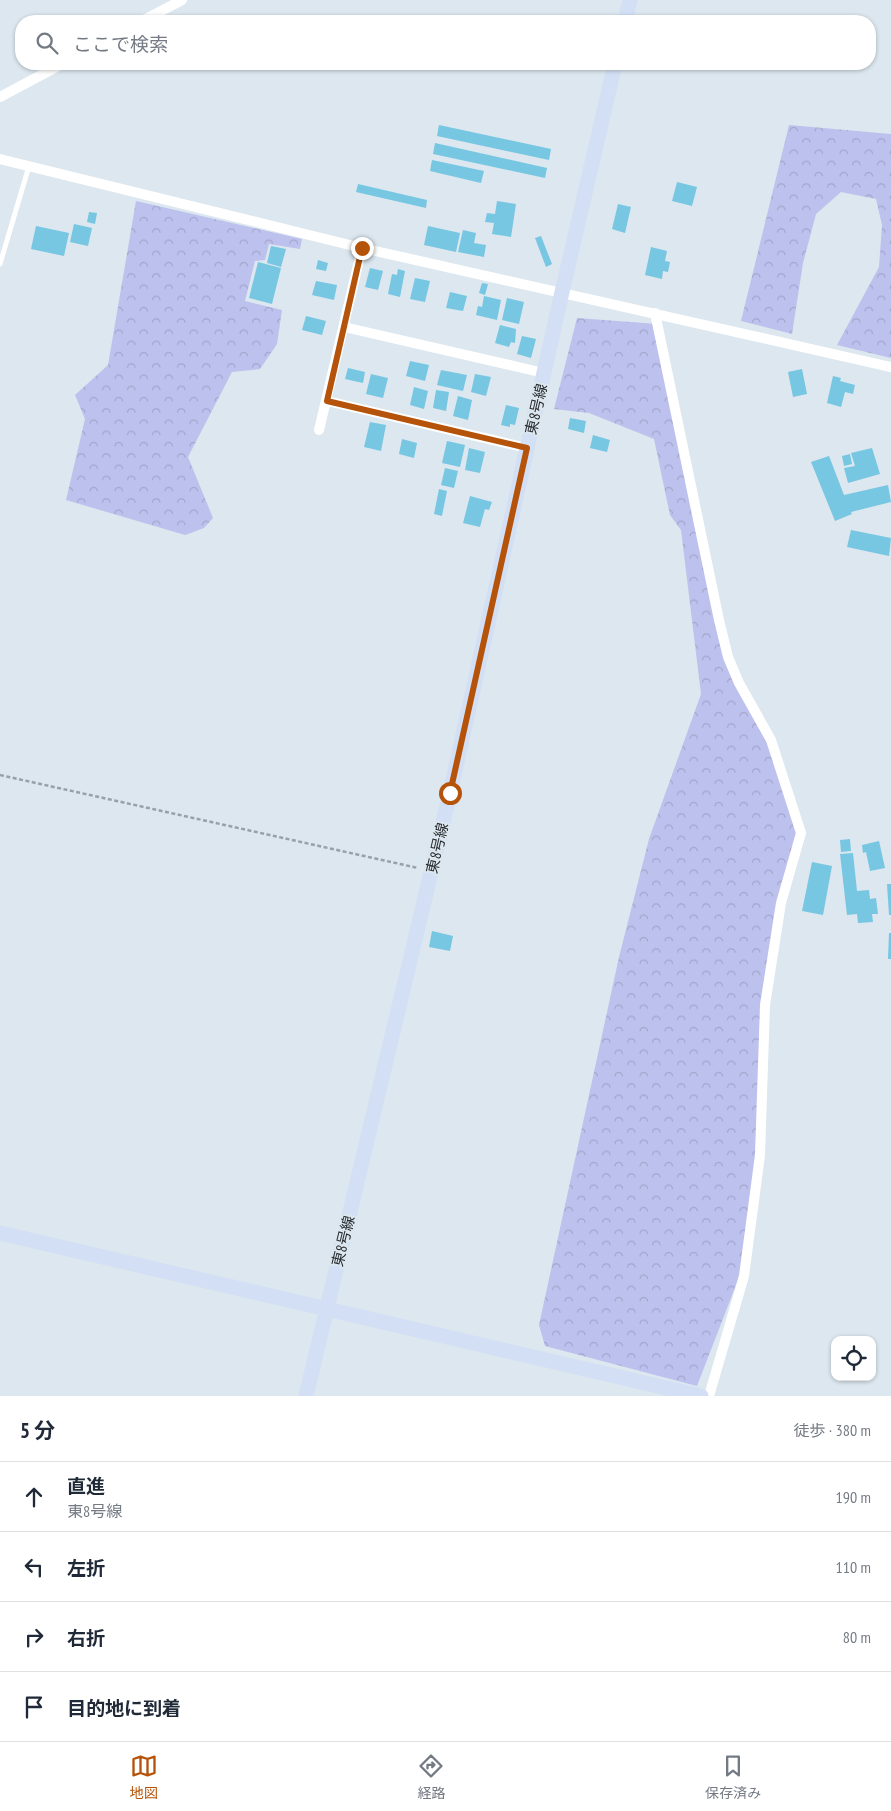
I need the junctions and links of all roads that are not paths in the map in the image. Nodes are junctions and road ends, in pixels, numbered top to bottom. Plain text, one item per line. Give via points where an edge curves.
1 (182, 0) edge
2 (630, 0) edge
3 (153, 15) edge
4 (626, 15) edge
5 (51, 70) edge
6 (614, 70) edge
7 (0, 97) edge
8 (0, 159) edge
9 (29, 166) junction
10 (362, 248) junction
11 (0, 264) edge
12 (562, 292) junction
13 (655, 313) junction
14 (344, 327) junction
15 (891, 367) edge
16 (544, 373) junction
17 (327, 401) junction
18 (320, 430) dead end
19 (527, 448) junction
20 (0, 1232) edge
21 (326, 1308) junction
22 (306, 1396) edge
23 (701, 1396) edge
24 (710, 1396) edge

1 - 3 street
2 - 4 street
5 - 7 street
6 - 12 street, 東8号線
8 - 9 street
9 - 10 street
9 - 11 lane
10 - 12 street
10 - 14 street
12 - 13 street
12 - 16 street, 東8号線
13 - 15 street
13 - 24 street via 728,657 771,740 801,833 781,903 765,1005 760,1155 744,1276
14 - 16 street
14 - 17 street
16 - 19 street, 東8号線
17 - 18 street
17 - 19 street
19 - 21 street, 東8号線 via 431,871
20 - 21 street
21 - 22 street, 東8号線
21 - 23 street

